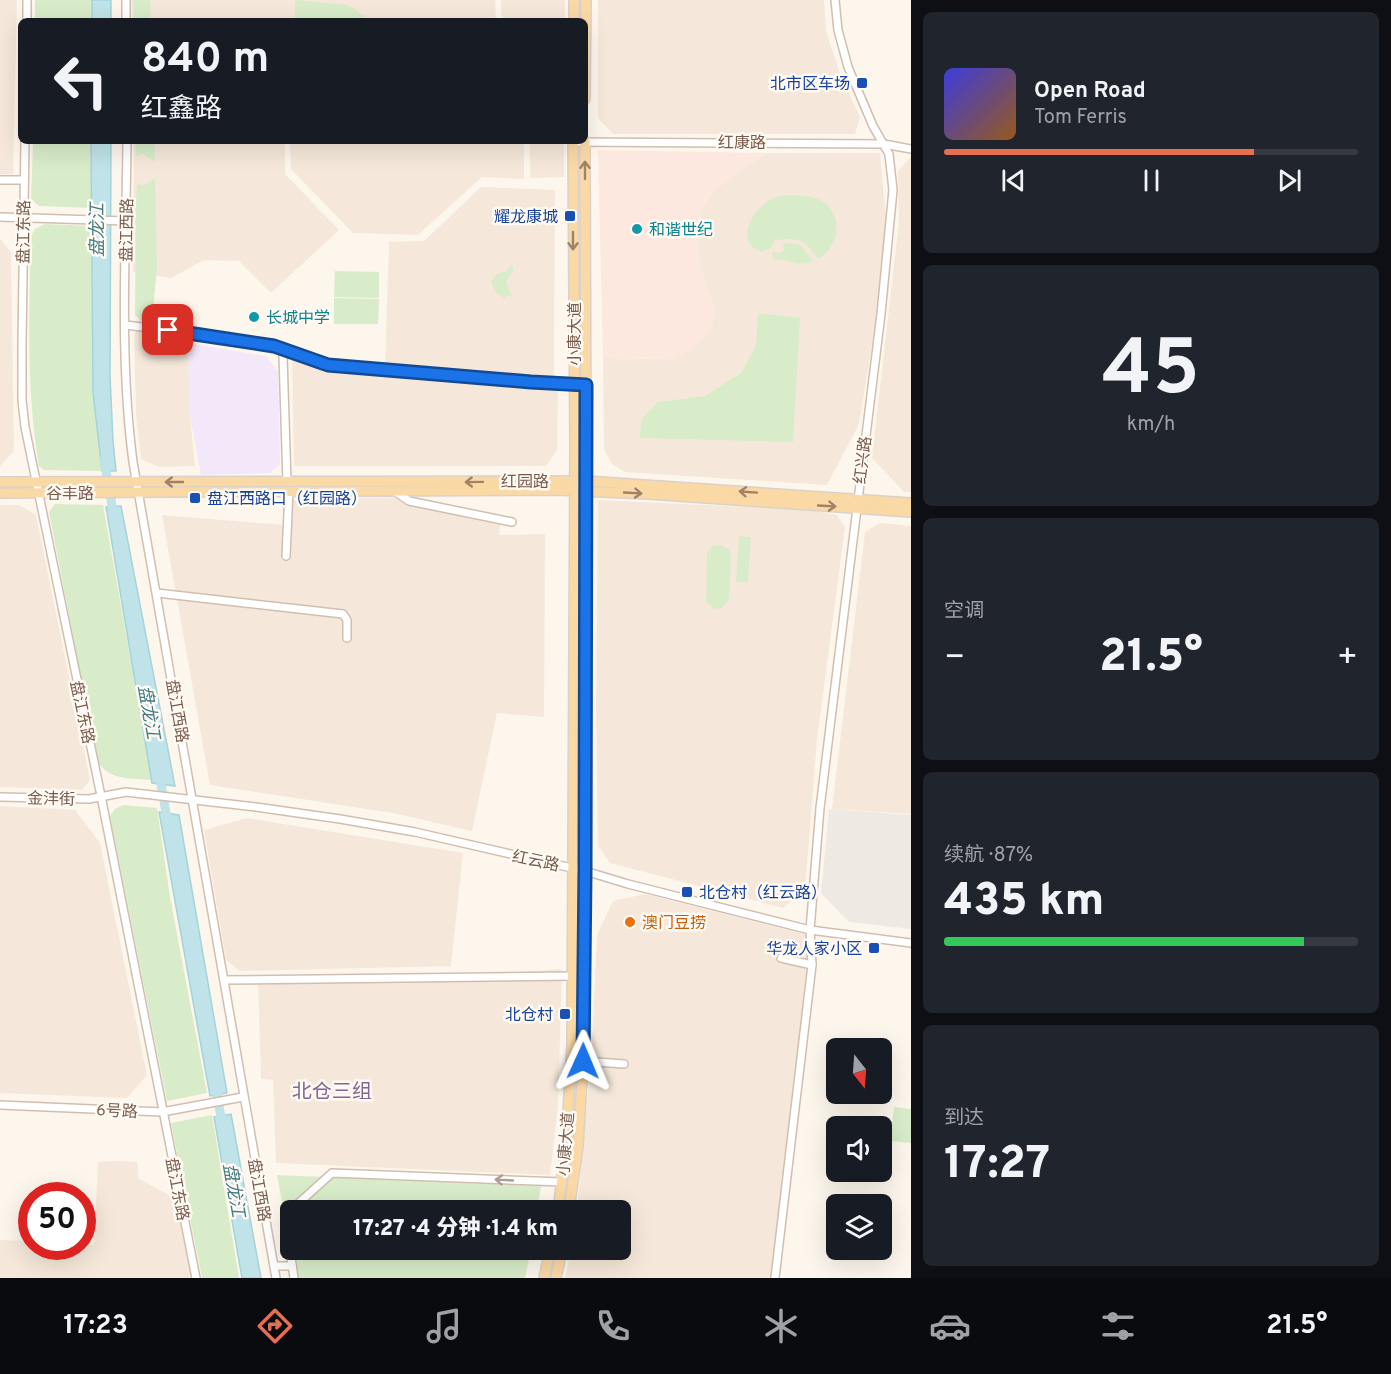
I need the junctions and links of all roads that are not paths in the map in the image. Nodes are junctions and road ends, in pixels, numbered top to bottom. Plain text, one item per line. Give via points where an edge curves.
1 (27, 0) edge
2 (126, 0) edge
3 (574, 0) edge
4 (586, 0) edge
5 (835, 0) edge
6 (27, 18) edge
7 (126, 18) edge
8 (574, 18) edge
9 (586, 18) edge
10 (588, 141) edge
11 (25, 144) edge
12 (127, 144) edge
13 (573, 144) edge
14 (585, 144) edge
15 (884, 144) junction
16 (911, 149) edge
17 (0, 180) edge
18 (24, 180) junction
19 (0, 217) edge
20 (24, 218) junction
21 (122, 221) junction
22 (125, 325) junction
23 (283, 356) dead end
24 (574, 385) junction
25 (586, 385) junction
26 (575, 481) junction
27 (0, 482) edge
28 (36, 482) junction
29 (586, 486) junction
30 (139, 487) junction
31 (288, 487) junction
32 (574, 491) junction
33 (38, 492) junction
34 (396, 492) junction
35 (0, 493) edge
36 (856, 503) junction
37 (911, 503) edge
38 (911, 512) edge
39 (512, 522) dead end
40 (286, 556) dead end
41 (157, 593) junction
42 (347, 638) dead end
43 (126, 792) joint
44 (101, 796) junction
45 (0, 797) edge
46 (194, 799) junction
47 (573, 868) junction
48 (585, 871) junction
49 (810, 930) junction
50 (911, 943) edge
51 (781, 958) dead end
52 (812, 965) junction
53 (572, 976) junction
54 (224, 980) junction
55 (583, 1061) junction
56 (624, 1064) dead end
57 (243, 1097) junction
58 (0, 1105) edge
59 (162, 1112) junction
60 (562, 1182) junction
61 (303, 1200) edge
62 (559, 1200) edge
63 (570, 1200) edge
64 (291, 1260) edge
65 (548, 1260) edge
66 (560, 1260) edge
67 (274, 1266) junction
68 (292, 1266) junction
69 (196, 1278) edge
70 (276, 1278) edge
71 (294, 1278) edge
72 (544, 1278) edge
73 (556, 1278) edge
74 (775, 1278) edge

1 - 6 street
2 - 7 street
3 - 8 main road
4 - 9 main road
5 - 15 street, 红兴路 via 848,68
10 - 15 street, 红康路
11 - 18 street, 盘江东路
12 - 21 street, 盘江西路
13 -> 24 main road, 小康大道
25 -> 14 main road, 小康大道
15 - 16 street, 红康路
15 - 36 street, 红兴路 via 892,165 891,219
17 - 18 street
18 - 20 street, 盘江东路
19 - 20 street
20 - 21 street
20 - 28 street, 盘江东路 via 22,400
21 - 22 street, 盘江西路
22 - 24 street via 274,346 328,365
22 - 30 street, 盘江西路 via 127,418
23 - 31 street
24 - 25 street
24 - 26 main road, 小康大道
25 - 29 main road, 小康大道
26 - 29 main road, 红园路
26 -> 31 main road, 红园路
26 - 32 main road, 小康大道
27 - 28 main road, 谷丰路
28 - 30 main road, 谷丰路 via 122,482
28 - 33 street, 盘江东路
29 - 32 main road, 红园路
29 - 36 main road, 红园路
29 - 48 main road, 小康大道
30 - 31 main road, 红园路
30 - 33 main road, 谷丰路 via 123,493
30 - 41 street, 盘江西路
31 - 34 main road, 红园路
31 - 40 street
32 - 34 main road, 红园路
32 - 47 main road, 小康大道
33 - 35 main road, 谷丰路
33 - 44 street, 盘江东路
34 - 39 street via 409,501
36 - 37 main road, 红园路
36 - 38 main road, 红园路
36 - 49 street, 红兴路 via 820,808
41 - 42 street via 343,614
41 - 46 street, 盘江西路
43 - 44 street, 金沣街
43 - 46 street, 红云路
44 - 45 street, 金沣街
44 - 59 street, 盘江东路
46 - 47 street, 红云路 via 415,832
46 - 54 street, 盘江西路
47 - 48 street, 红云路
47 - 53 main road, 小康大道
48 - 49 street, 红云路
48 - 55 main road, 小康大道
49 - 50 street, 红云路
49 - 52 street, 红兴路
51 - 52 street
52 - 74 street, 红兴路
53 - 54 street
53 - 60 main road, 小康大道 via 572,1046
54 - 57 street, 盘江西路
55 - 56 street
55 - 63 main road, 小康大道
57 - 59 street, 6号路
57 - 67 street, 盘江西路
58 - 59 street, 6号路
59 - 69 street, 盘江东路
60 -> 61 street via 332,1173
60 - 62 main road, 小康大道
64 - 68 street
65 - 72 main road
66 - 73 main road
67 - 68 street
67 - 70 street, 盘江西路
68 - 71 street

